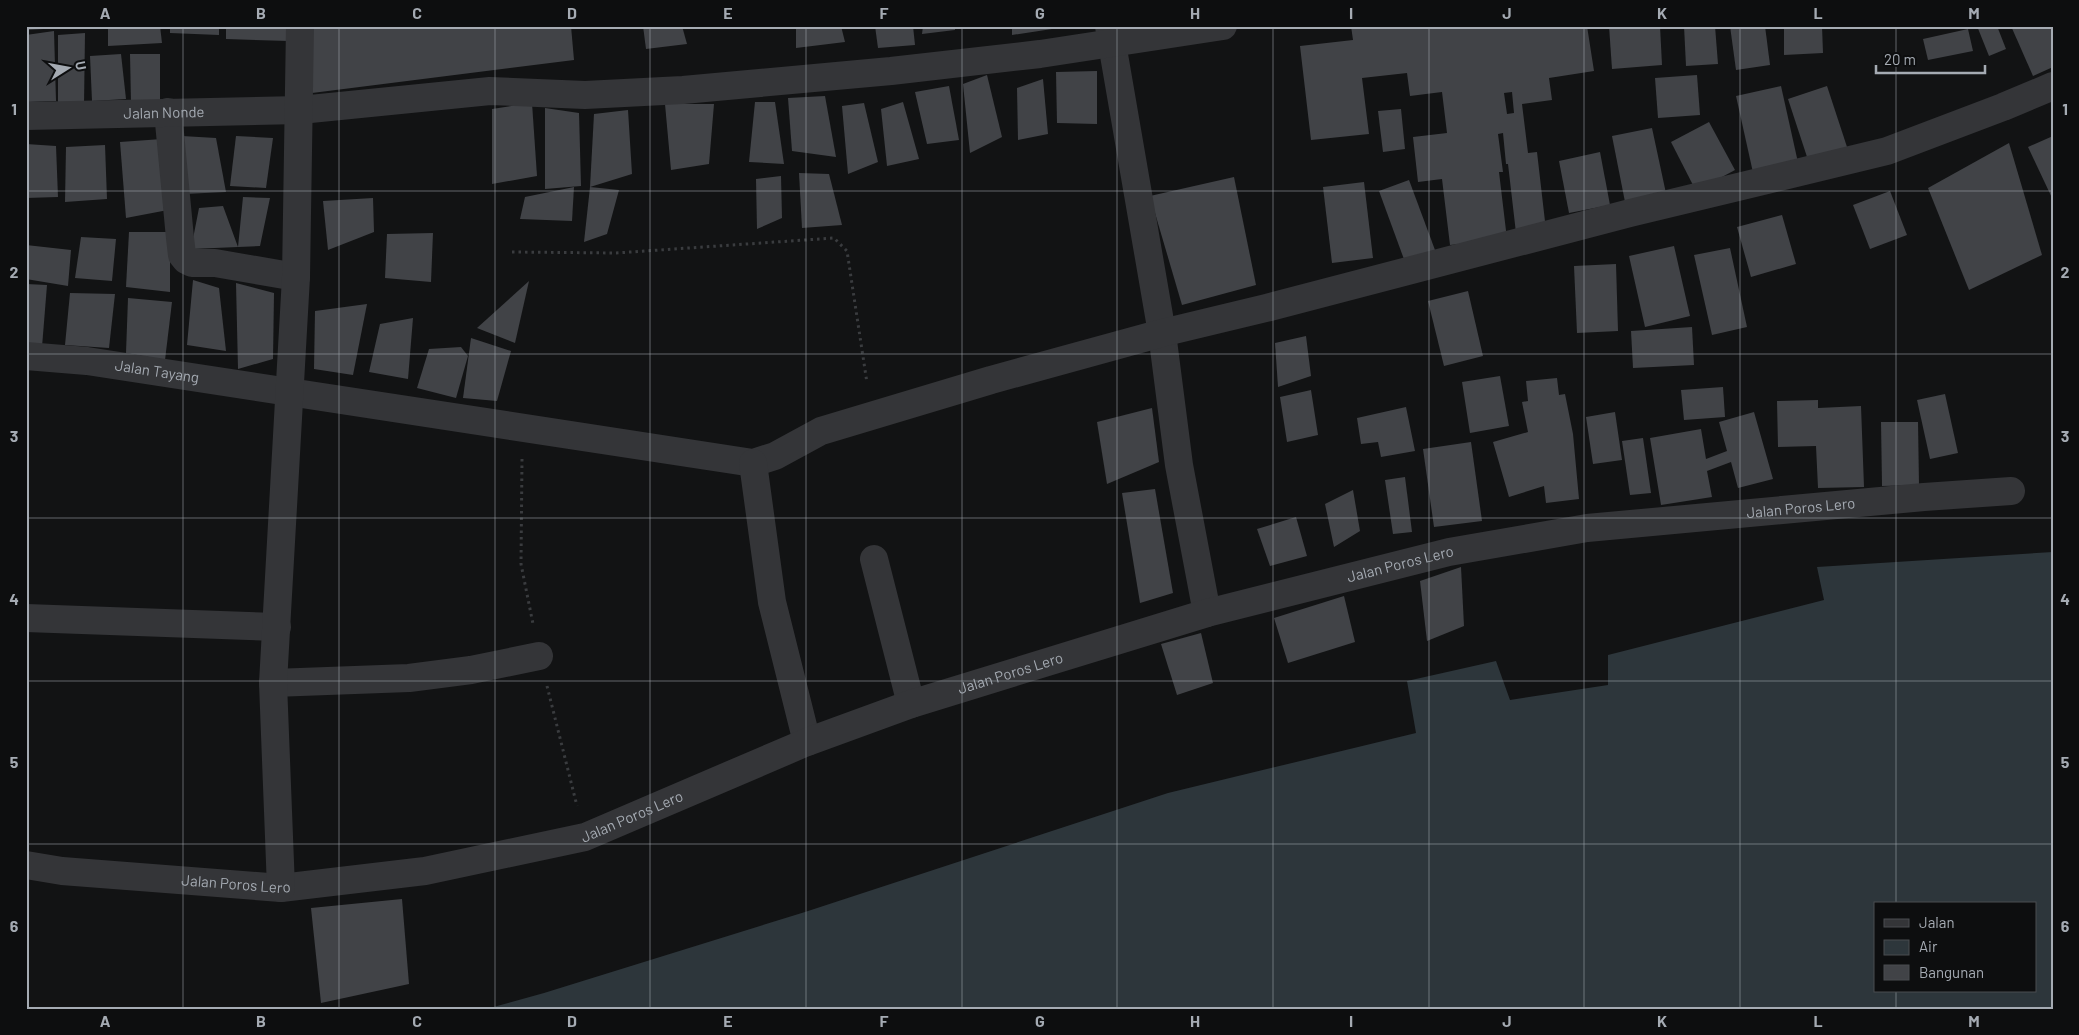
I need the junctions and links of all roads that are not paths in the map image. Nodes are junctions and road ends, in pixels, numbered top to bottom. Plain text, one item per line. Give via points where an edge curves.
1 (300, 26) edge
2 (1223, 26) edge
3 (1110, 35) edge
4 (2053, 86) edge
5 (300, 110) junction
6 (168, 112) junction
7 (26, 116) edge
8 (296, 277) junction
9 (1162, 333) junction
10 (26, 356) edge
11 (288, 393) junction
12 (753, 463) junction
13 (2010, 491) dead end
14 (874, 559) dead end
15 (1207, 612) junction
16 (26, 618) edge
17 (276, 627) junction
18 (539, 656) dead end
19 (273, 683) junction
20 (911, 704) junction
21 (807, 742) junction
22 (26, 865) edge
23 (281, 888) junction

1 - 5 street
2 - 3 street, Jalan Nonde
3 - 5 street, Jalan Nonde via 891,71 683,90 585,95 490,91
3 - 9 street
4 - 9 street via 1887,151
5 - 6 street, Jalan Nonde
5 - 8 street
6 - 7 street, Jalan Nonde
6 - 8 street via 182,255 192,263 215,263
8 - 11 street
9 - 12 street via 871,414 820,431 775,456
9 - 15 street via 1179,465
10 - 11 street, Jalan Tayang via 87,361
11 - 12 street, Jalan Tayang
11 - 17 street
12 - 21 street via 772,602
13 - 15 street, Jalan Poros Lero via 1587,528 1449,552
14 - 20 street
15 - 20 street, Jalan Poros Lero
16 - 17 street
17 - 19 street
18 - 19 street via 409,678
19 - 23 street
20 - 21 street, Jalan Poros Lero
21 - 23 street, Jalan Poros Lero via 585,837 426,871
22 - 23 street, Jalan Poros Lero via 62,871

